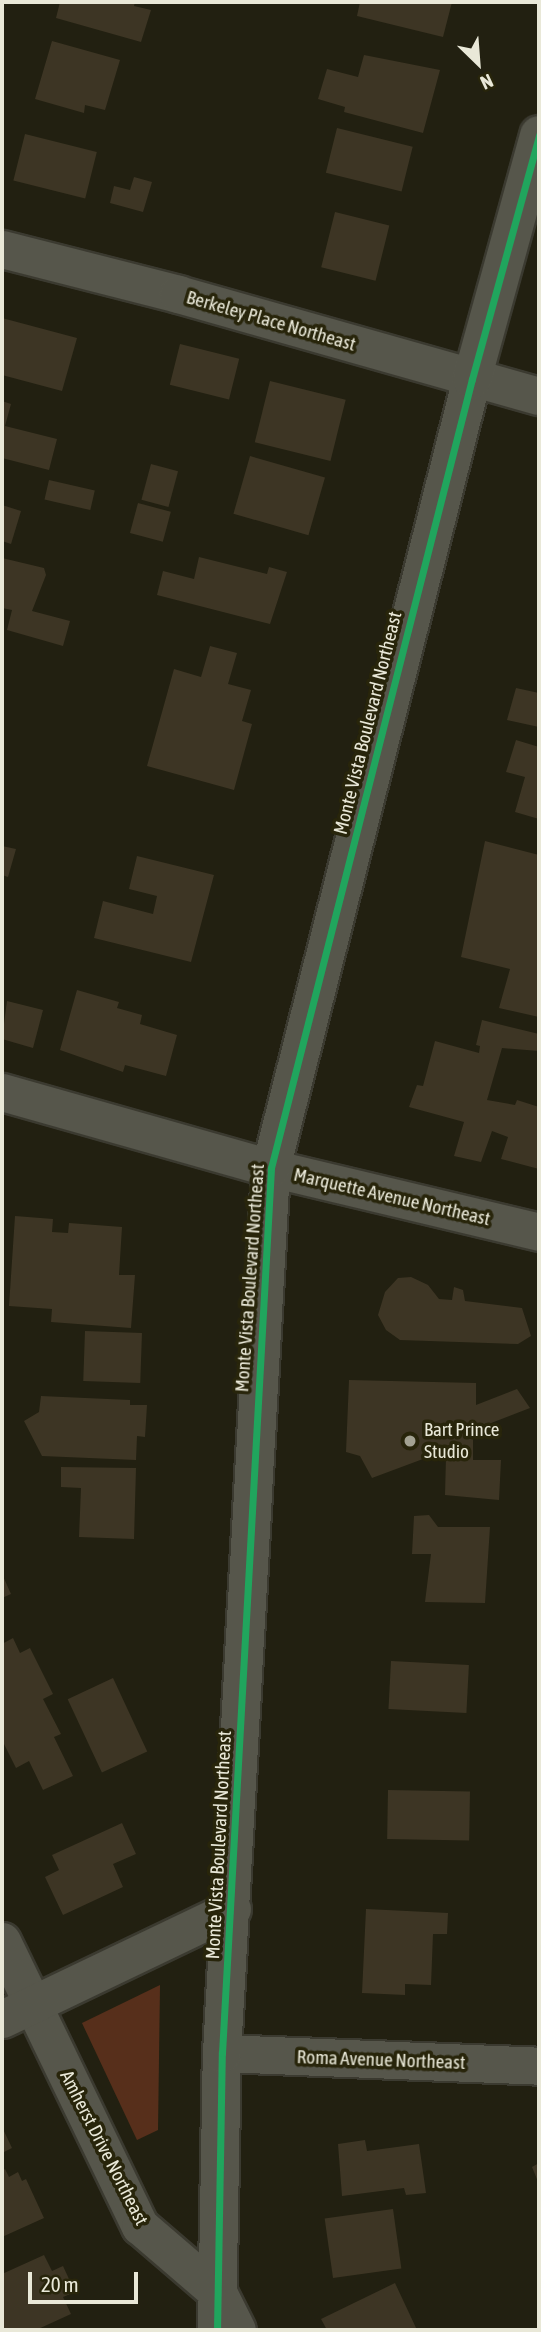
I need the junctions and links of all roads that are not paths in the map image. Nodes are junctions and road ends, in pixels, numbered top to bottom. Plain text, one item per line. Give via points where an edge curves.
1 (539, 135) edge
2 (2, 250) edge
3 (472, 379) junction
4 (539, 396) edge
5 (2, 1092) edge
6 (271, 1168) junction
7 (539, 1232) edge
8 (232, 1909) junction
9 (2, 1941) edge
10 (17, 2012) edge
11 (222, 2053) junction
12 (539, 2066) edge
13 (218, 2312) edge
14 (237, 2330) edge

1 - 3 street, Monte Vista Boulevard Northeast
2 - 3 street, Berkeley Place Northeast via 178,294
3 - 4 street, Berkeley Place Northeast
3 - 6 street, Monte Vista Boulevard Northeast
5 - 6 street, Marquette Avenue Northeast
6 - 7 street, Marquette Avenue Northeast
6 - 8 street, Monte Vista Boulevard Northeast
8 - 10 street
8 - 11 street, Monte Vista Boulevard Northeast
9 - 10 street, Amherst Drive Northeast
10 - 13 street, Amherst Drive Northeast via 141,2226
11 - 12 street, Roma Avenue Northeast
11 - 13 street, Monte Vista Boulevard Northeast
13 - 14 street, Amherst Drive Northeast

